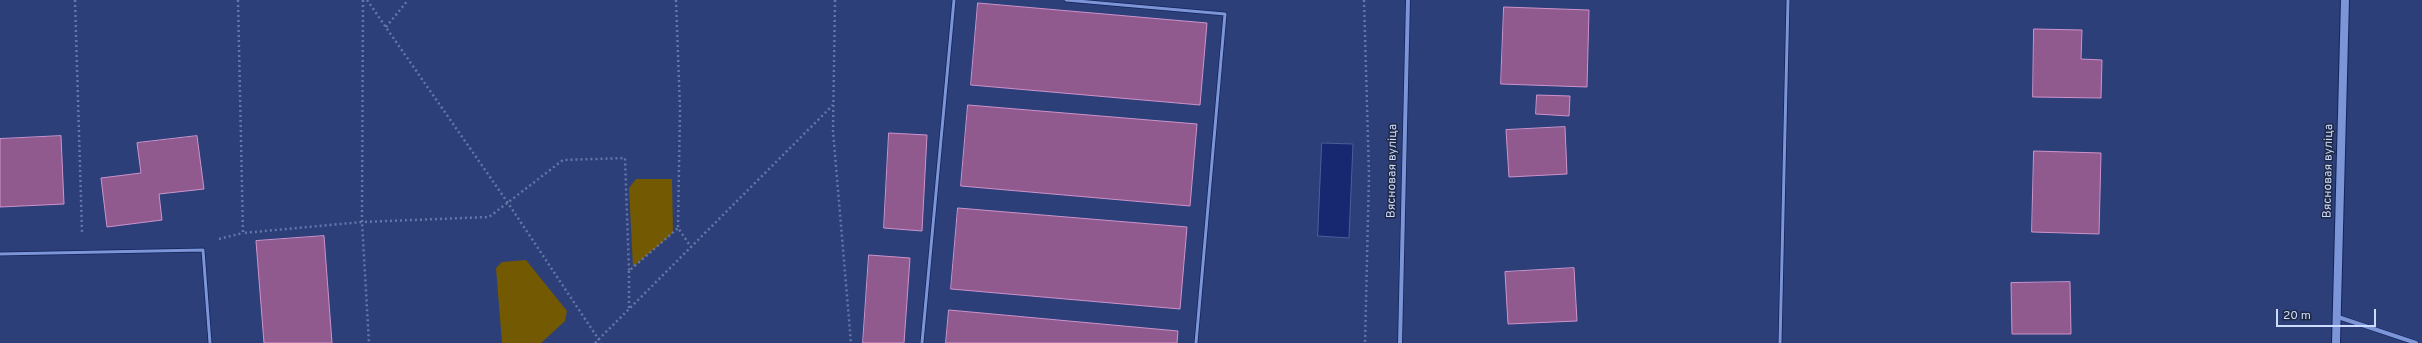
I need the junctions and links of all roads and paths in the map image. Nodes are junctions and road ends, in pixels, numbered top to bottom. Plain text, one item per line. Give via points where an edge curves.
1 (75, 0) edge
2 (238, 0) edge
3 (363, 0) edge
4 (367, 0) edge
5 (408, 0) edge
6 (676, 0) edge
7 (835, 0) edge
8 (954, 0) edge
9 (1066, 0) edge
10 (1364, 0) edge
11 (1408, 0) edge
12 (1788, 0) edge
13 (2345, 0) edge
14 (386, 27) junction
15 (833, 105) junction
16 (508, 203) junction
17 (362, 222) junction
18 (678, 228) junction
19 (82, 241) dead end
20 (691, 247) junction
21 (0, 254) edge
22 (629, 271) junction
23 (629, 309) junction
24 (2338, 317) junction
25 (598, 339) junction
26 (210, 343) edge
27 (369, 343) edge
28 (595, 343) edge
29 (601, 343) edge
30 (851, 343) edge
31 (922, 343) edge
32 (1196, 343) edge
33 (1365, 343) edge
34 (1400, 343) edge
35 (1780, 343) edge
36 (2336, 343) edge
37 (2416, 343) edge

1 - 19 path
2 - 17 path via 243,233
3 - 17 path
4 - 14 path
5 - 14 path
6 - 18 path via 680,109
7 - 15 path
8 - 31 lane
9 - 32 lane via 1225,14
10 - 33 path via 1369,175
11 - 34 street, Вясновая вуліца
12 - 35 lane
13 - 24 street, Вясновая вуліца
14 - 16 path
15 - 20 path
15 - 30 path
16 - 17 path via 489,217
16 - 22 path via 563,160 625,158
16 - 25 path
17 - 27 path
18 - 20 path
18 - 22 path
20 - 23 path
21 - 26 lane via 203,250
22 - 23 path
23 - 25 path
24 - 36 street, Вясновая вуліца
24 - 37 street
25 - 28 path
25 - 29 path

